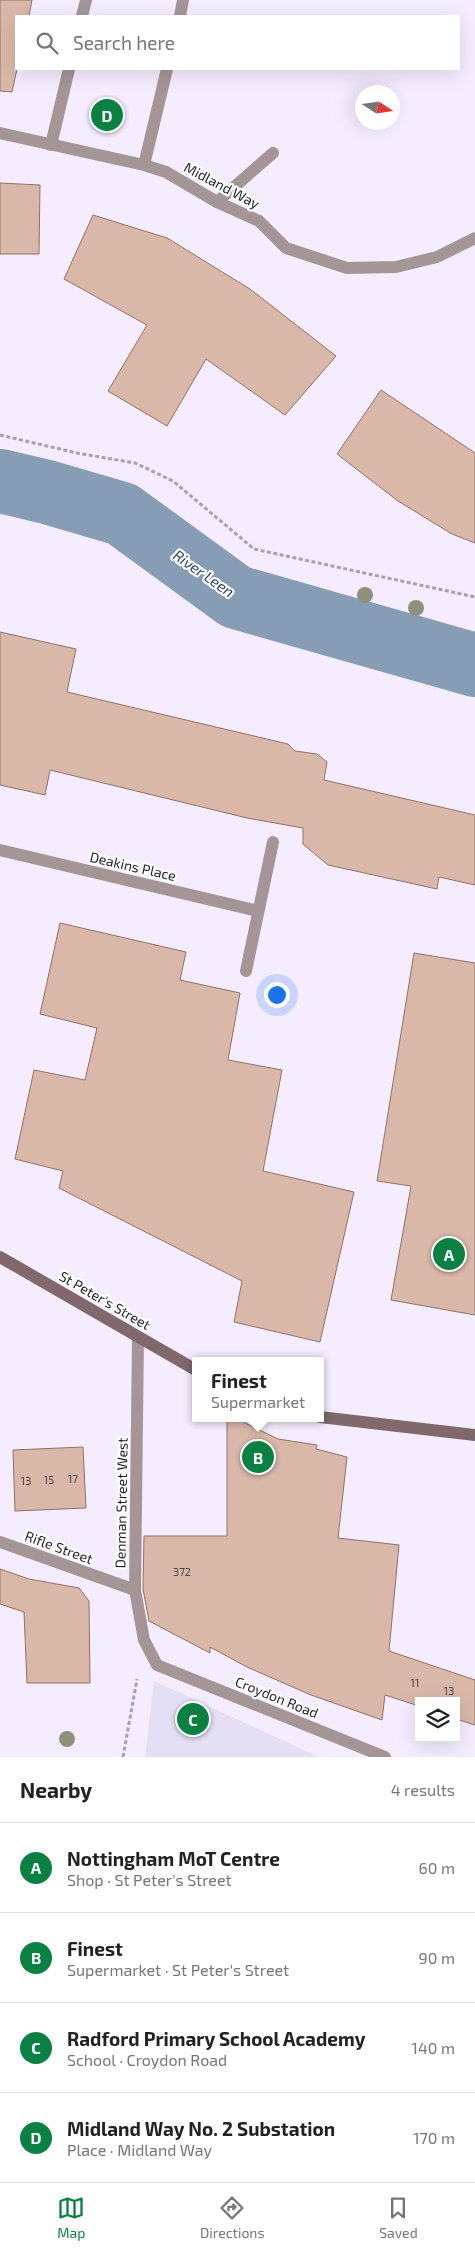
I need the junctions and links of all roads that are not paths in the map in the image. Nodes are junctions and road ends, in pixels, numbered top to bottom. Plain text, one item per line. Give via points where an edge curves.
1 (86, 0) edge
2 (184, 0) edge
3 (82, 15) edge
4 (180, 15) edge
5 (69, 70) edge
6 (167, 70) edge
7 (0, 133) edge
8 (51, 145) junction
9 (273, 153) dead end
10 (144, 165) junction
11 (217, 202) junction
12 (475, 238) edge
13 (273, 842) dead end
14 (0, 850) edge
15 (258, 912) junction
16 (246, 971) dead end
17 (0, 1257) edge
18 (138, 1337) junction
19 (192, 1368) edge
20 (324, 1417) edge
21 (475, 1435) edge
22 (0, 1542) edge
23 (135, 1590) junction
24 (157, 1665) joint
25 (385, 1757) edge

1 - 3 street
2 - 4 street
5 - 8 street
6 - 10 street
7 - 8 street, Midland Way
8 - 10 street, Midland Way
9 - 11 street
10 - 11 street, Midland Way via 166,172
11 - 12 street, Midland Way via 259,221 286,248 347,268 396,267 437,257
13 - 15 street
14 - 15 street, Deakins Place
15 - 16 street
17 - 18 street, St Peter's Street
18 - 19 street, St Peter's Street
18 - 23 street, Denman Street West
20 - 21 street
22 - 23 street, Rifle Street
23 - 24 street, Denman Street West via 144,1640
24 - 25 street, Croydon Road

